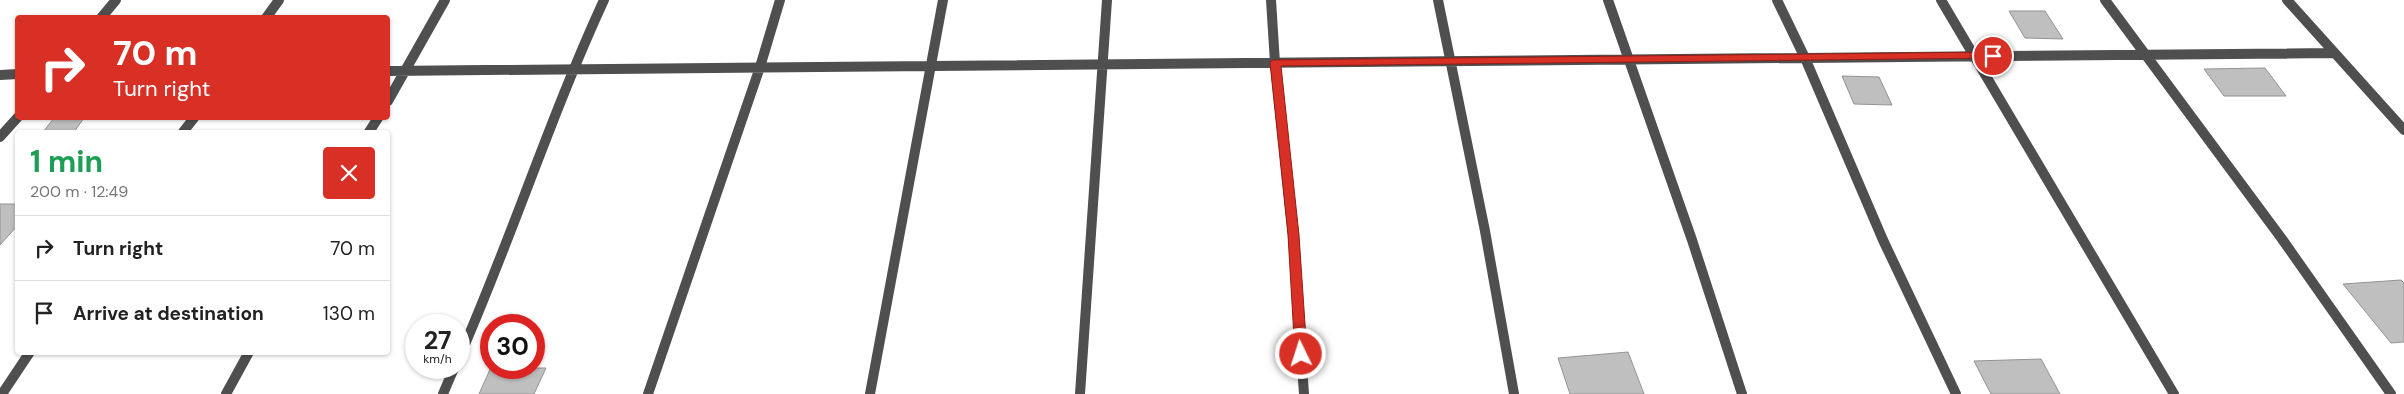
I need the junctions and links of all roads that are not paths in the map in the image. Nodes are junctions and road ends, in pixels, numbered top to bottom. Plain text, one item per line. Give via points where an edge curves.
1 (116, 0) edge
2 (279, 0) edge
3 (445, 0) edge
4 (604, 0) edge
5 (780, 0) edge
6 (943, 0) edge
7 (1107, 0) edge
8 (1271, 0) edge
9 (1438, 0) edge
10 (1608, 0) edge
11 (1777, 0) edge
12 (1942, 0) edge
13 (2105, 0) edge
14 (2287, 0) edge
15 (104, 15) edge
16 (268, 15) edge
17 (2333, 53) junction
18 (2145, 54) junction
19 (1974, 56) junction
20 (1805, 58) junction
21 (1628, 59) junction
22 (1450, 61) junction
23 (1275, 63) junction
24 (1104, 64) junction
25 (931, 66) junction
26 (760, 67) junction
27 (572, 69) junction
28 (390, 71) edge
29 (405, 71) junction
30 (15, 74) edge
31 (0, 75) edge
32 (390, 97) edge
33 (15, 120) edge
34 (192, 120) edge
35 (185, 130) edge
36 (2404, 130) edge
37 (0, 137) edge
38 (470, 333) edge
39 (28, 355) edge
40 (247, 355) edge
41 (449, 379) edge
42 (2, 394) edge
43 (226, 394) edge
44 (443, 394) edge
45 (648, 394) edge
46 (870, 394) edge
47 (1080, 394) edge
48 (1304, 394) edge
49 (1514, 394) edge
50 (1742, 394) edge
51 (1956, 394) edge
52 (2174, 394) edge
53 (2391, 394) edge

1 - 15 street
2 - 16 street
3 - 29 street
4 - 27 street
5 - 26 street
6 - 25 street
7 - 24 street
8 - 23 street
9 - 22 street
10 - 21 street
11 - 20 street
12 - 19 street
13 - 18 street
14 - 17 street
17 - 18 street
17 - 36 street
18 - 19 street
18 - 53 street via 2282,239
19 - 20 street
19 - 52 street
20 - 21 street
20 - 51 street via 1883,240
21 - 22 street
21 - 50 street
22 - 23 street
22 - 49 street via 1486,231
23 - 24 street
23 - 48 street via 1293,235
24 - 25 street
24 - 47 street
25 - 26 street
25 - 46 street
26 - 27 street
26 - 45 street
27 - 29 street
27 - 38 street
28 - 29 street
29 - 32 street
30 - 31 street
33 - 37 street
34 - 35 street
39 - 42 street
40 - 43 street
41 - 44 street

